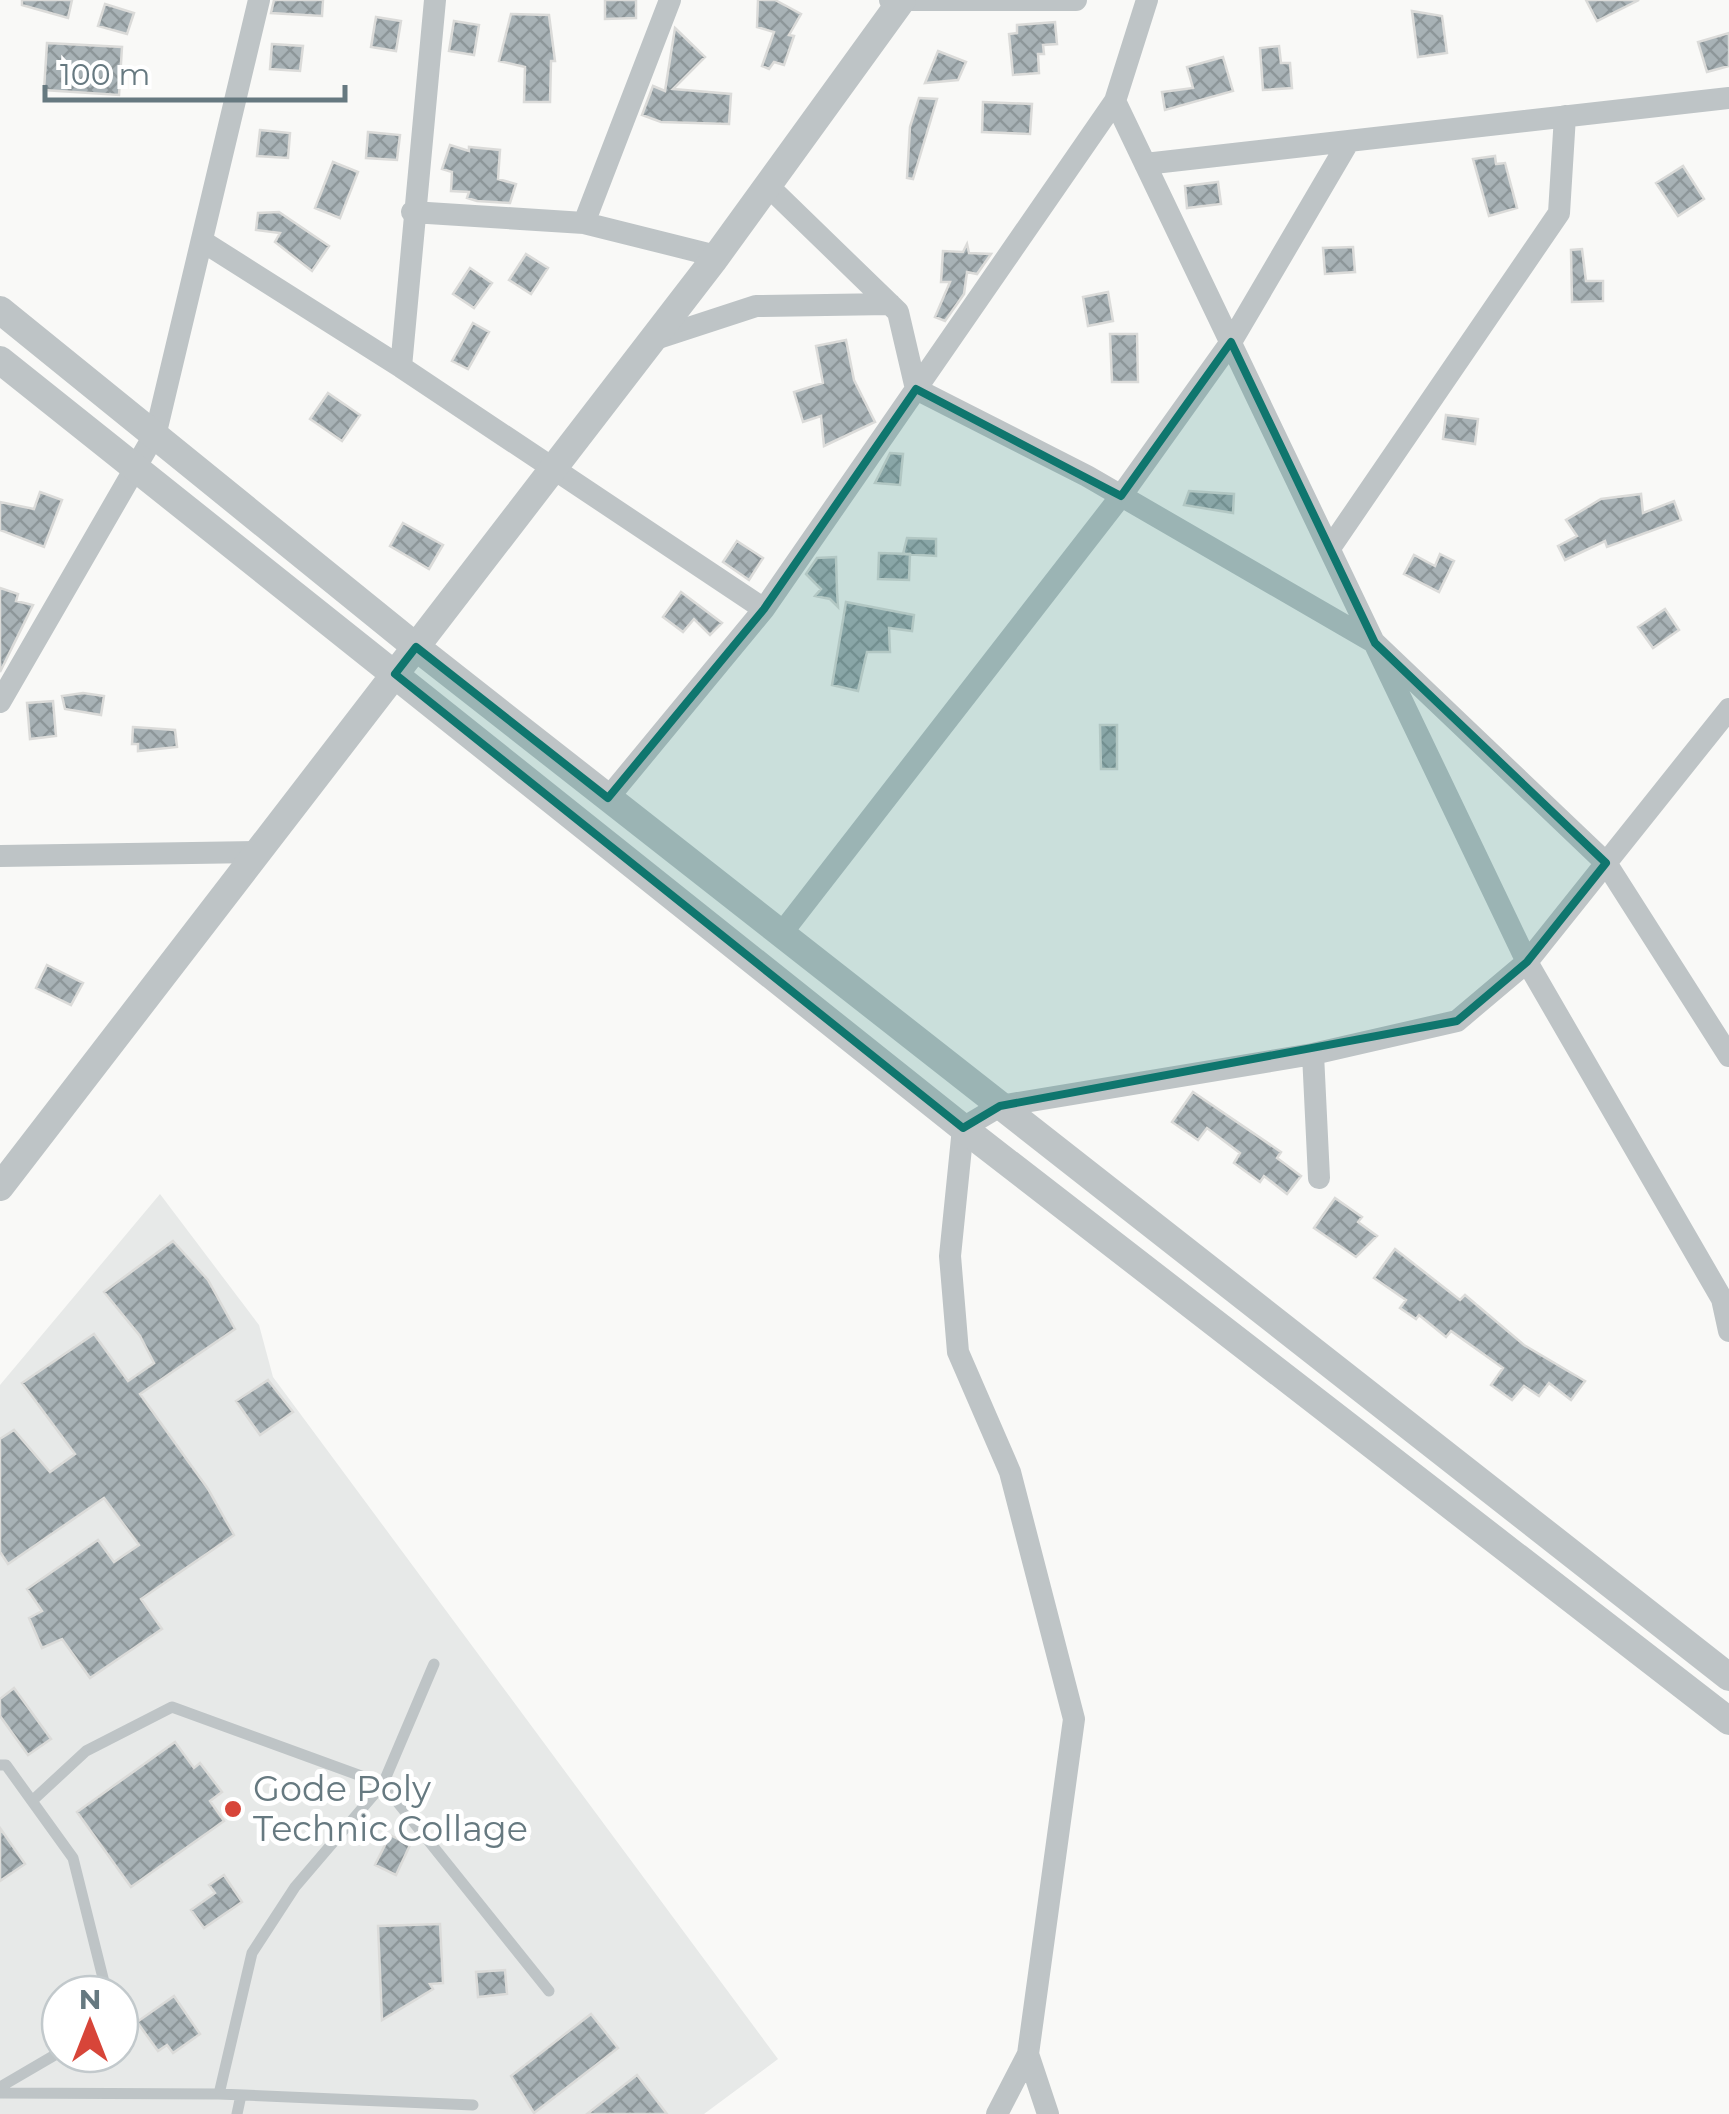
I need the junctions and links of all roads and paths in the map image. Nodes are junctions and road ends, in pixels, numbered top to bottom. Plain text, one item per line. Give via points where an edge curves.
1 (259, 0) edge
2 (435, 0) edge
3 (670, 0) edge
4 (1076, 0) edge
5 (1147, 0) edge
6 (898, 1) edge
7 (1729, 98) edge
8 (1116, 102) junction
9 (1565, 116) junction
10 (1349, 141) junction
11 (1145, 164) junction
12 (767, 185) junction
13 (412, 212) junction
14 (584, 223) junction
15 (202, 240) junction
16 (716, 256) junction
17 (890, 304) junction
18 (0, 310) edge
19 (652, 340) junction
20 (1230, 342) junction
21 (0, 360) edge
22 (401, 367) junction
23 (916, 389) junction
24 (156, 432) junction
25 (133, 469) junction
26 (554, 469) junction
27 (1121, 496) junction
28 (1330, 548) junction
29 (764, 609) junction
30 (1375, 643) junction
31 (416, 647) junction
32 (395, 674) junction
33 (2, 698) edge
34 (1729, 709) edge
35 (608, 798) junction
36 (257, 852) junction
37 (0, 856) edge
38 (1606, 863) junction
39 (781, 934) junction
40 (1527, 962) junction
41 (1313, 1054) junction
42 (1729, 1056) edge
43 (1000, 1106) junction
44 (962, 1128) junction
45 (1318, 1178) dead end
46 (0, 1186) edge
47 (1729, 1331) edge
48 (1398, 1419) junction
49 (1375, 1447) junction
50 (434, 1664) dead end
51 (1729, 1677) edge
52 (1729, 1721) edge
53 (0, 1766) edge
54 (383, 1784) junction
55 (32, 1801) junction
56 (102, 1974) edge
57 (550, 1991) dead end
58 (1028, 2054) junction
59 (40, 2065) edge
60 (0, 2090) edge
61 (219, 2094) junction
62 (241, 2095) junction
63 (473, 2105) dead end
64 (237, 2114) edge
65 (997, 2114) edge
66 (1048, 2114) edge

1 - 15 street
2 - 13 street
3 - 14 street
4 - 6 street
5 - 8 street
6 - 12 street
7 - 9 street
8 - 11 street
8 - 23 street
9 - 10 street
9 - 28 street via 1559,214
10 - 11 street
10 - 20 street
11 - 20 street
12 - 16 street
12 - 17 street
13 - 14 street
13 - 22 street
14 - 16 street
15 - 22 street
15 - 24 street
16 - 19 street
17 - 19 street via 756,306
17 - 23 street via 898,312
18 - 24 street
19 - 26 street
20 - 27 street
20 - 28 street
21 - 25 street
22 - 26 street
23 - 27 street
23 - 29 street
24 - 25 street
24 - 31 street
25 - 32 street
25 - 33 street
26 - 29 street
26 - 31 street
27 - 30 street
27 - 39 street
28 - 30 street
29 - 35 street
30 - 38 street
30 - 40 street
31 - 32 street
31 - 35 street
32 - 36 street
32 - 44 street
34 - 38 street
35 - 39 street
36 - 37 street
36 - 46 street
38 - 40 street
38 - 42 street
39 - 43 street
40 - 41 street via 1456,1021
40 - 47 street via 1722,1299
41 - 43 street
41 - 45 street
43 - 44 street
43 - 48 street
44 - 49 street
44 - 58 street via 950,1256 958,1352 1010,1472 1074,1719
48 - 49 street
48 - 51 street
49 - 52 street
50 - 54 lane
53 - 55 lane
54 - 55 lane via 172,1707 86,1751
54 - 57 lane
54 - 61 lane via 295,1887 252,1954
55 - 56 lane via 73,1858
58 - 65 street
58 - 66 street
59 - 60 lane
60 - 61 lane
61 - 62 lane
62 - 63 lane
62 - 64 lane

